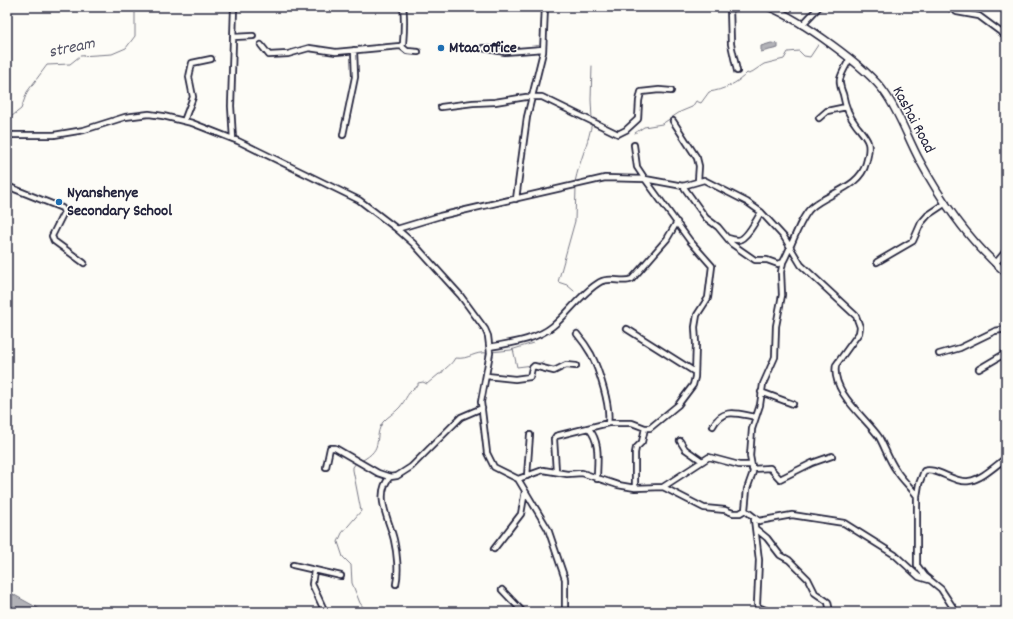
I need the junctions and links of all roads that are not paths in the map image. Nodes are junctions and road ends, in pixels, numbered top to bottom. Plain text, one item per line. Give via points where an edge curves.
1 (234, 7) edge
2 (403, 7) edge
3 (545, 7) edge
4 (730, 7) edge
5 (769, 7) edge
6 (819, 7) edge
7 (949, 7) edge
8 (802, 25) junction
9 (252, 36) dead end
10 (1006, 36) edge
11 (233, 37) junction
12 (261, 45) dead end
13 (401, 46) junction
14 (483, 48) dead end
15 (543, 49) junction
16 (354, 50) junction
17 (418, 52) dead end
18 (211, 59) dead end
19 (849, 60) junction
20 (738, 71) dead end
21 (671, 91) dead end
22 (531, 97) junction
23 (441, 107) dead end
24 (846, 107) junction
25 (819, 118) dead end
26 (184, 121) junction
27 (673, 121) dead end
28 (7, 135) edge
29 (343, 135) dead end
30 (233, 140) junction
31 (634, 145) dead end
32 (645, 179) junction
33 (698, 181) junction
34 (7, 186) edge
35 (683, 186) junction
36 (516, 199) junction
37 (946, 203) junction
38 (761, 212) junction
39 (677, 222) junction
40 (397, 228) junction
41 (728, 238) junction
42 (791, 248) junction
43 (1006, 251) edge
44 (84, 262) dead end
45 (783, 262) junction
46 (877, 262) dead end
47 (995, 264) junction
48 (1006, 273) edge
49 (627, 329) dead end
50 (1006, 329) edge
51 (577, 334) dead end
52 (490, 348) junction
53 (1006, 353) edge
54 (939, 354) dead end
55 (576, 366) dead end
56 (980, 369) dead end
57 (695, 372) junction
58 (487, 376) junction
59 (761, 392) junction
60 (793, 404) dead end
61 (482, 408) junction
62 (756, 417) junction
63 (608, 423) junction
64 (713, 426) dead end
65 (645, 428) junction
66 (589, 429) junction
67 (530, 435) dead end
68 (680, 441) dead end
69 (832, 456) dead end
70 (1006, 458) edge
71 (702, 461) junction
72 (326, 467) dead end
73 (752, 467) junction
74 (556, 471) junction
75 (527, 476) junction
76 (390, 477) junction
77 (518, 479) junction
78 (597, 479) junction
79 (663, 487) junction
80 (635, 488) junction
81 (525, 491) junction
82 (917, 496) junction
83 (745, 510) junction
84 (754, 519) junction
85 (756, 530) junction
86 (494, 549) dead end
87 (293, 565) dead end
88 (314, 571) junction
89 (341, 576) dead end
90 (929, 580) junction
91 (396, 584) dead end
92 (502, 590) dead end
93 (325, 612) edge
94 (523, 612) edge
95 (565, 612) edge
96 (770, 612) edge
97 (830, 612) edge
98 (956, 612) edge

1 - 11 street
2 - 13 street via 405,17
3 - 15 street
4 - 20 street via 731,44
5 - 8 street, Kashai Road
6 - 8 street
7 - 10 street via 957,12 979,16
8 - 19 street, Kashai Road
9 - 11 street
11 - 30 street
12 - 16 street via 268,54 274,55 310,48 336,52
13 - 16 street
13 - 17 street via 407,51
14 - 15 street via 505,52
15 - 22 street
16 - 29 street via 355,77
18 - 26 street via 192,63 189,77 193,97
19 - 24 street via 840,80
19 - 37 street, Kashai Road via 886,93 920,161
21 - 22 street via 641,92 638,119 618,134 542,97
22 - 23 street
22 - 36 street
24 - 25 street via 827,111
24 - 42 street via 868,140 869,151 865,168 846,187 809,209
26 - 28 street via 163,116 139,115 84,130 54,135
26 - 30 street
27 - 33 street via 697,158
30 - 40 street via 350,196
31 - 32 street via 637,167
32 - 35 street
32 - 36 street via 605,178
32 - 39 street
33 - 35 street
33 - 38 street via 704,180 731,193
34 - 44 street via 62,208 64,212 52,236 54,241
35 - 41 street via 706,218
36 - 40 street
37 - 46 street via 921,223 913,241
37 - 47 street, Kashai Road via 967,233
38 - 41 street via 742,238
38 - 42 street
39 - 52 street via 667,239 632,279 600,282 544,332
39 - 57 street via 712,266 708,298 697,315 695,327
40 - 52 street via 444,276 474,312 485,329
41 - 45 street via 753,260 767,260 778,264
42 - 45 street
42 - 82 street via 801,265 856,316 859,332 836,365 841,389 879,437 895,470
43 - 47 street
45 - 59 street via 775,357
47 - 48 street, Kashai Road
49 - 57 street
50 - 54 street
51 - 63 street via 595,363 607,407
52 - 58 street
53 - 56 street
55 - 58 street via 563,366 554,371 534,366 530,377 522,379
57 - 65 street via 693,385 681,403 655,425
58 - 61 street
59 - 60 street
59 - 62 street
61 - 76 street via 461,417 412,467
61 - 77 street via 488,458 498,470
62 - 64 street via 725,414 719,416
62 - 73 street via 750,447
63 - 65 street via 632,423
63 - 66 street
65 - 80 street via 642,442 635,453
66 - 74 street via 556,436
66 - 78 street via 598,446
67 - 75 street
68 - 71 street via 685,449
69 - 73 street via 780,479 770,468
70 - 82 street via 987,472 968,481 924,471
71 - 73 street via 712,457
71 - 79 street
72 - 76 street via 330,448 336,448 368,468
73 - 83 street
74 - 75 street via 543,470
74 - 78 street via 567,474 582,473
75 - 77 street
76 - 91 street via 385,487 383,508 395,543
77 - 81 street
78 - 80 street
79 - 80 street
79 - 83 street via 704,508 733,513
81 - 86 street via 520,514
81 - 95 street via 548,529 565,579
82 - 90 street via 917,565
83 - 84 street
84 - 85 street
84 - 90 street via 764,521 792,515 844,524 894,555 919,578
85 - 96 street via 759,566 757,604 758,607
85 - 97 street via 808,579 815,593 828,602
87 - 88 street
88 - 89 street
88 - 93 street via 312,584
90 - 98 street via 941,589
92 - 94 street

